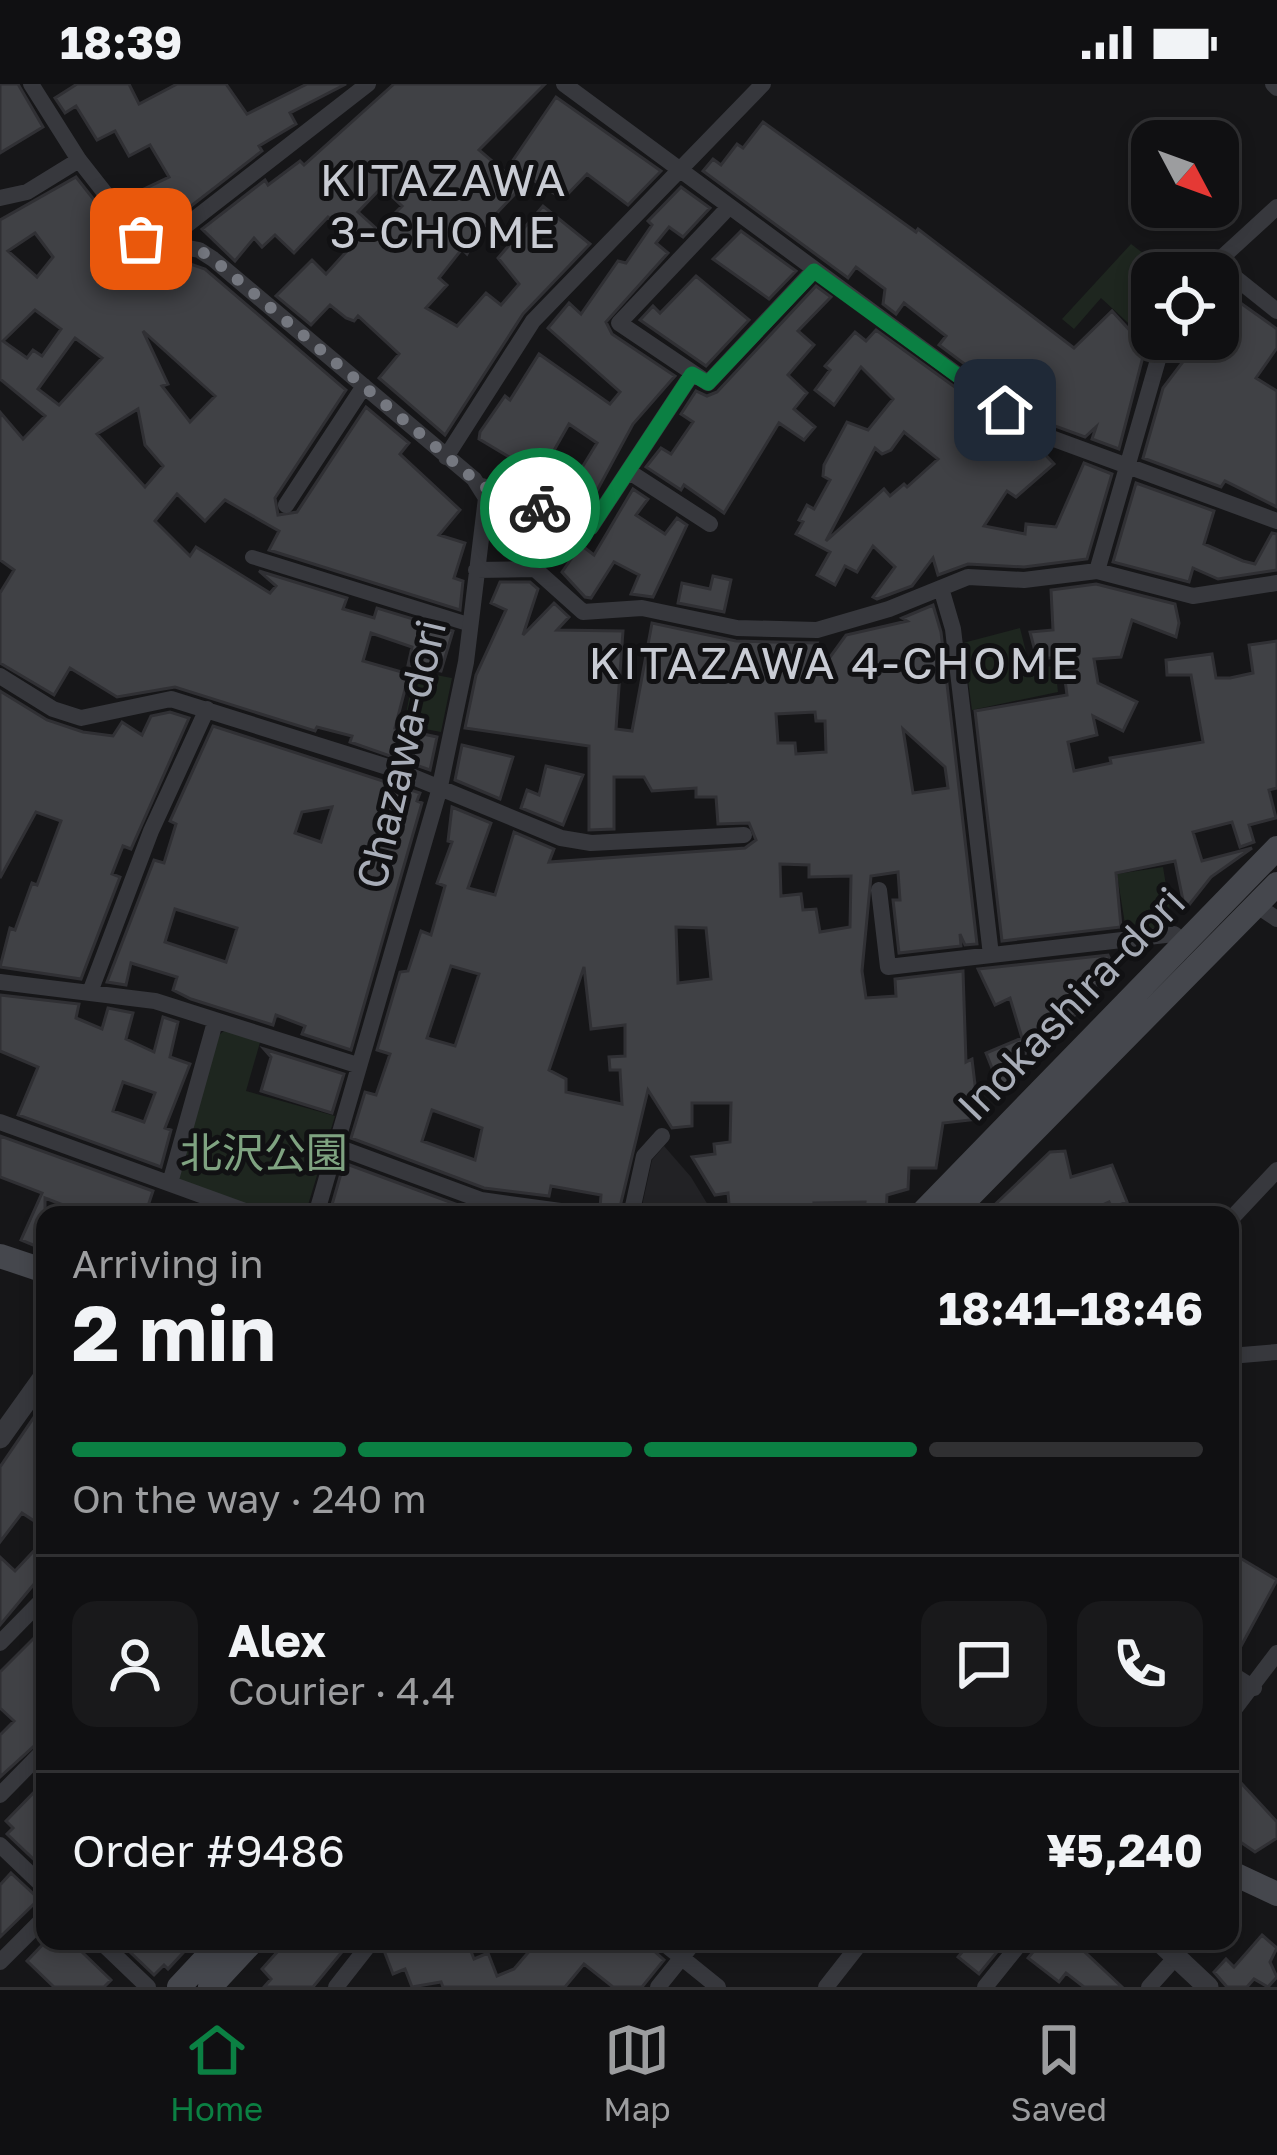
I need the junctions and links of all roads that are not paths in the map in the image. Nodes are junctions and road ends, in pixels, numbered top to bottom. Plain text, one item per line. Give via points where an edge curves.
1 (31, 84) edge
2 (368, 84) edge
3 (564, 84) edge
4 (763, 84) edge
5 (79, 160) junction
6 (682, 173) junction
7 (0, 198) edge
8 (1277, 207) edge
9 (728, 209) junction
10 (169, 246) junction
11 (1228, 252) edge
12 (814, 271) junction
13 (1239, 286) edge
14 (1277, 310) edge
15 (1158, 360) edge
16 (692, 374) junction
17 (364, 386) junction
18 (446, 457) junction
19 (1127, 463) junction
20 (628, 471) junction
21 (482, 486) junction
22 (286, 505) dead end
23 (1277, 521) edge
24 (710, 524) dead end
25 (252, 557) dead end
26 (476, 570) junction
27 (1097, 571) junction
28 (1277, 583) edge
29 (936, 590) junction
30 (471, 626) junction
31 (0, 676) edge
32 (207, 709) junction
33 (439, 791) junction
34 (744, 835) dead end
35 (1277, 848) edge
36 (1277, 884) edge
37 (879, 890) dead end
38 (1266, 912) edge
39 (1185, 944) junction
40 (991, 955) junction
41 (0, 982) edge
42 (90, 992) junction
43 (215, 1022) junction
44 (357, 1065) junction
45 (0, 1122) edge
46 (662, 1136) dead end
47 (335, 1146) junction
48 (1277, 1170) edge
49 (170, 1183) junction
50 (232, 1206) edge
51 (318, 1206) edge
52 (525, 1206) edge
53 (633, 1206) edge
54 (929, 1206) edge
55 (960, 1206) edge
56 (1239, 1210) edge
57 (0, 1256) edge
58 (36, 1267) edge
59 (1277, 1352) edge
60 (1239, 1355) edge
61 (36, 1388) edge
62 (0, 1438) edge
63 (36, 1607) edge
64 (0, 1643) edge
65 (1277, 1653) edge
66 (1239, 1679) edge
67 (1254, 1688) junction
68 (1239, 1705) edge
69 (36, 1758) edge
70 (0, 1795) edge
71 (0, 1845) edge
72 (1239, 1876) edge
73 (36, 1879) edge
74 (1277, 1894) edge
75 (36, 1926) edge
76 (109, 1950) edge
77 (214, 1950) edge
78 (245, 1950) edge
79 (365, 1950) edge
80 (672, 1950) edge
81 (688, 1950) edge
82 (855, 1950) edge
83 (1015, 1950) edge
84 (1169, 1950) edge
85 (1176, 1957) junction
86 (682, 1958) junction
87 (0, 1962) edge
88 (148, 1987) edge
89 (179, 1987) edge
90 (210, 1987) edge
91 (336, 1987) edge
92 (658, 1987) edge
93 (718, 1987) edge
94 (826, 1987) edge
95 (986, 1987) edge
96 (1149, 1987) edge
97 (1208, 1987) edge

1 - 5 street
2 - 10 street via 276,151
3 - 6 street
4 - 6 street
5 - 7 street via 27,192
5 - 10 street via 141,239
6 - 9 street
6 - 18 street via 533,321
8 - 11 street
9 - 12 street
9 - 16 street via 619,323
10 - 17 street via 213,259
12 - 16 street via 708,383
12 - 19 street via 1036,431
13 - 14 street
15 - 19 street
16 - 20 street
17 - 18 street
17 - 22 street
18 - 21 street
19 - 23 street
19 - 27 street
20 - 21 street via 591,527
20 - 24 street
21 - 26 street, Chazawa-dori
25 - 30 street
26 - 29 street via 536,569 583,612 642,608 737,628 817,630
26 - 30 street, Chazawa-dori
27 - 28 street via 1193,596
27 - 29 street via 968,577
29 - 40 street via 953,629
30 - 33 street, Chazawa-dori
31 - 32 street via 81,718 171,699
32 - 33 street
32 - 42 street
33 - 34 street via 591,843
33 - 44 street, Chazawa-dori
35 - 39 main road, Inokashira-dori
36 - 38 main road, Inokashira-dori
37 - 40 street via 888,967
38 - 55 main road, Inokashira-dori
39 - 40 street via 1174,934
39 - 54 main road, Inokashira-dori
41 - 42 street
42 - 43 street via 155,1000
43 - 44 street
43 - 49 street
44 - 47 street, Chazawa-dori
45 - 49 street
46 - 53 street via 644,1156
47 - 51 street, Chazawa-dori
47 - 52 street via 481,1200
48 - 56 street
49 - 50 street
57 - 58 main road
59 - 60 street
61 - 62 street
63 - 64 street
65 - 67 street
66 - 67 street
67 - 68 street
69 - 70 street
71 - 73 street
72 - 74 main road
75 - 87 street
76 - 88 street
77 - 89 main road
78 - 90 main road
79 - 91 street
80 - 86 street
81 - 86 street
82 - 94 street
83 - 95 street
84 - 85 street
85 - 96 street
85 - 97 street
86 - 92 street
86 - 93 street

